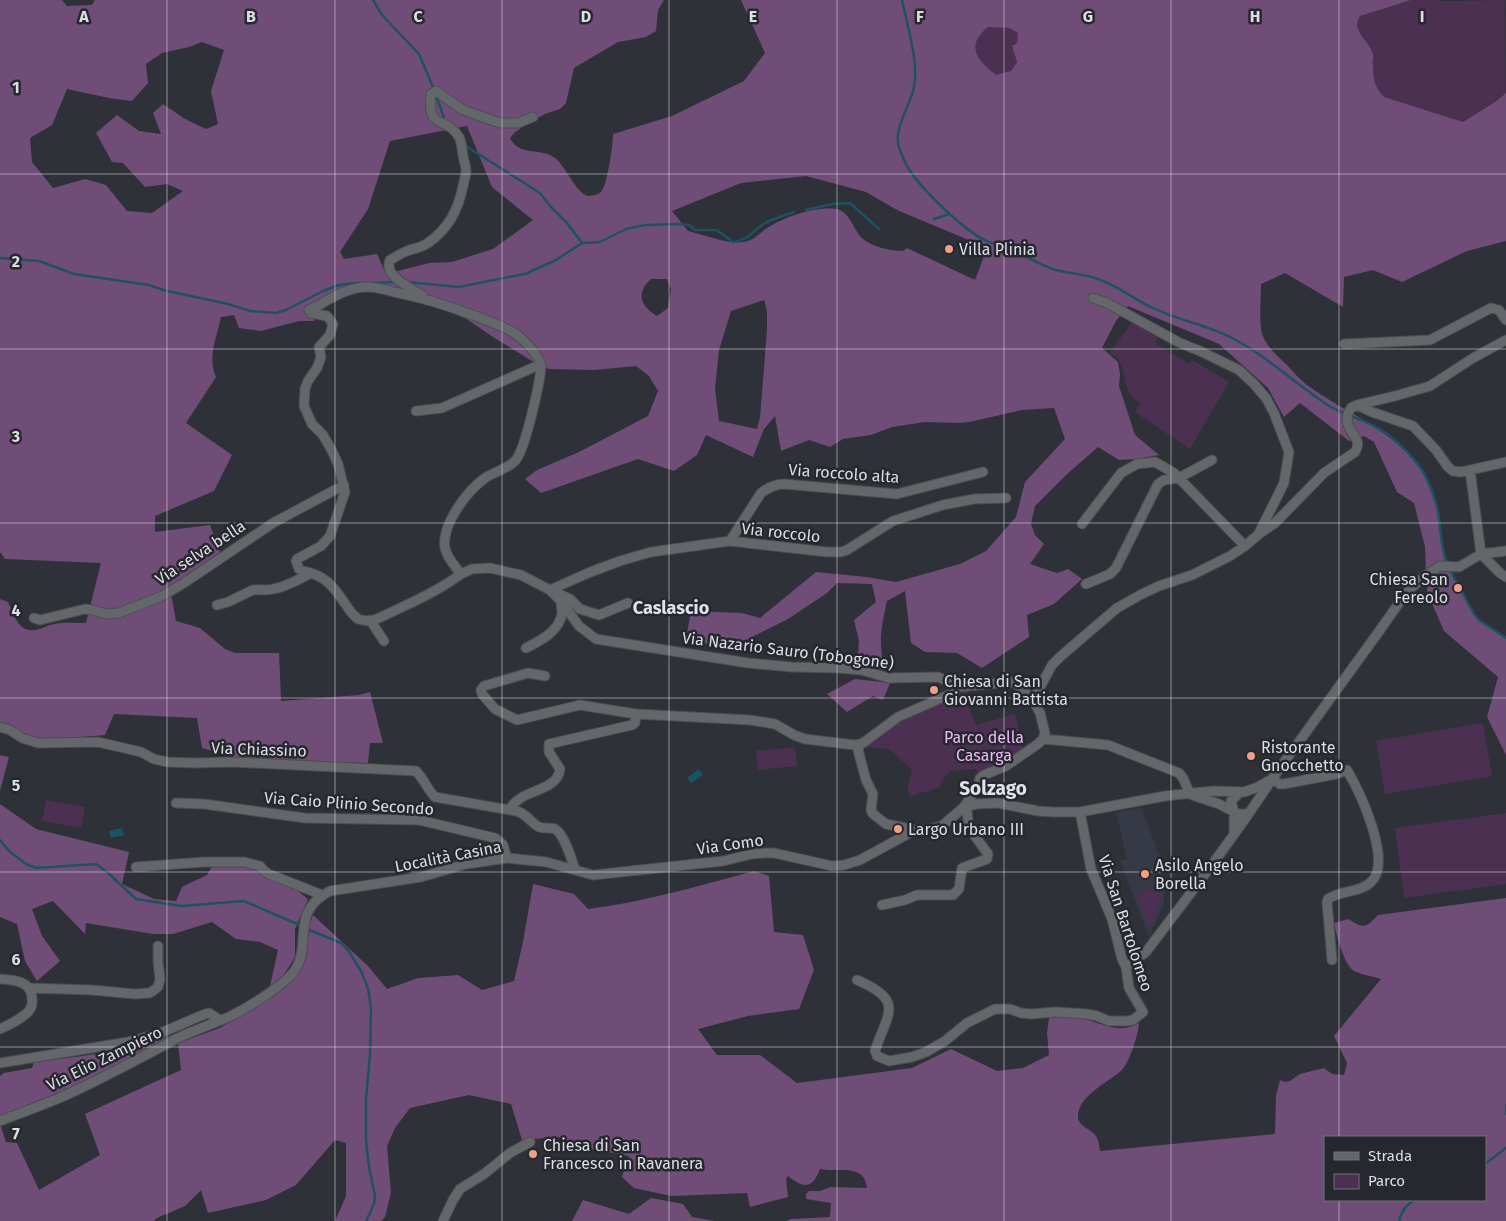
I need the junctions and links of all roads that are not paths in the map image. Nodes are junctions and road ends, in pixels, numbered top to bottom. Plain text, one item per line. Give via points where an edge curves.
1 (533, 117) dead end
2 (1093, 298) dead end
3 (428, 299) junction
4 (1506, 320) edge
5 (1506, 340) edge
6 (1344, 344) dead end
7 (541, 364) junction
8 (1354, 406) junction
9 (416, 410) dead end
10 (1212, 460) dead end
11 (1506, 462) edge
12 (1470, 470) junction
13 (983, 472) dead end
14 (1179, 478) junction
15 (344, 485) junction
16 (1006, 498) dead end
17 (1082, 524) dead end
18 (1259, 534) junction
19 (730, 541) junction
20 (1245, 546) junction
21 (1506, 552) edge
22 (1481, 554) junction
23 (311, 573) junction
24 (461, 574) junction
25 (1506, 577) edge
26 (1086, 584) dead end
27 (550, 590) junction
28 (561, 600) junction
29 (628, 603) dead end
30 (217, 604) dead end
31 (34, 618) dead end
32 (370, 620) junction
33 (384, 641) dead end
34 (526, 648) dead end
35 (545, 676) dead end
36 (955, 687) junction
37 (1033, 700) junction
38 (636, 714) junction
39 (0, 727) edge
40 (1043, 739) junction
41 (860, 745) junction
42 (1272, 779) junction
43 (1240, 792) junction
44 (1190, 794) junction
45 (176, 803) dead end
46 (964, 807) junction
47 (510, 809) junction
48 (1250, 811) junction
49 (1080, 812) junction
50 (1234, 812) junction
51 (915, 830) junction
52 (1234, 835) junction
53 (507, 858) junction
54 (136, 867) dead end
55 (575, 869) junction
56 (322, 895) junction
57 (882, 905) dead end
58 (158, 946) dead end
59 (1332, 960) dead end
60 (1126, 967) junction
61 (0, 980) edge
62 (858, 980) dead end
63 (29, 988) junction
64 (220, 1020) junction
65 (0, 1029) edge
66 (0, 1063) edge
67 (0, 1121) edge
68 (530, 1142) dead end
69 (444, 1221) edge

1 - 3 street via 518,123 500,122 463,110 436,91 431,94 433,117 454,131 462,146 466,172 460,202 455,214 430,242 390,260 388,265 395,278
2 - 18 street via 1239,370 1266,398 1289,452 1284,483
3 - 7 street via 515,333
3 - 15 street via 370,287 356,288 309,310 311,314 327,316 333,324 330,335 319,347 320,361 308,381 304,406 338,464
4 - 6 street via 1499,310 1491,308 1430,340
5 - 8 street via 1430,386
7 - 9 street via 442,408
7 - 24 street via 520,454 515,461 473,490 460,505 446,532 445,549
8 - 12 street via 1413,426 1453,471
8 - 18 street via 1346,417 1359,442 1358,448 1324,473 1275,523
10 - 14 street
11 - 12 street
12 - 22 street
13 - 19 street, Via roccolo alta via 897,494 776,484 761,493
14 - 17 street via 1155,462 1137,464 1121,473
14 - 20 street
14 - 26 street via 1164,480 1156,486 1114,571
15 - 23 street via 345,492 330,536 321,546 296,561 302,572
15 - 31 street, Via selva bella via 273,523 178,587 154,599 119,613 106,614 85,609 40,620
16 - 19 street, Via roccolo via 942,505 902,518 840,552
18 - 20 street
19 - 27 street, Via roccolo via 651,552 588,573
20 - 37 street via 1192,575 1159,586 1117,608 1060,656
21 - 22 street
22 - 25 street
22 - 42 street via 1459,567 1440,566 1406,594
23 - 30 street via 284,587 253,590
23 - 32 street via 333,587 353,615
24 - 27 street, Via Nazario Sauro (Tobogone) via 472,569 490,568 522,575
24 - 32 street via 423,598
27 - 28 street, Via Nazario Sauro (Tobogone)
27 - 29 street via 564,595 580,609 599,615
28 - 34 street via 562,612 554,629
28 - 36 street, Via Nazario Sauro (Tobogone) via 579,626 596,639 748,663 854,669 889,678 938,677
32 - 33 street
35 - 38 street via 528,673 516,676 482,687 482,694 495,709 518,720 580,706
36 - 37 street via 1014,682
36 - 41 street via 951,694 898,717
37 - 40 street via 1040,713 1045,733
38 - 41 street via 750,720 775,724 805,739
38 - 47 street via 632,725 549,744 550,755 560,769 558,777 523,796
39 - 47 street, Via Chiassino via 38,742 98,742 167,762 416,771 435,797
40 - 44 street via 1108,745 1179,773
40 - 46 street, Via Como via 1006,766 980,778
41 - 51 street via 858,750 873,794 873,814 886,824
42 - 43 street
42 - 48 street
42 - 59 street via 1284,784 1348,770 1368,812 1379,856 1378,871 1363,888 1328,899
43 - 44 street
43 - 48 street via 1247,797
43 - 50 street via 1231,801
44 - 49 street
44 - 50 street
45 - 53 street, Via Caio Plinio Secondo via 305,818 419,820 495,838 503,845
46 - 49 street via 998,803 1038,811
46 - 51 street, Via Como via 943,825
46 - 57 street via 969,828 988,854 987,859 962,868 959,889 953,895 917,894
47 - 55 street via 522,812 538,826 555,829 565,842
48 - 50 street via 1243,815
48 - 52 street
49 - 60 street, Via San Bartolomeo via 1091,869 1107,904
50 - 52 street
51 - 55 street, Via Como via 860,860 838,866 764,853 723,862 608,874 593,875
52 - 60 street via 1146,952
53 - 55 street, Località Casina
53 - 56 street, Località Casina
54 - 56 street via 244,862 260,866 264,872
56 - 64 street, Via Elio Zampiero via 305,916 301,960 289,978 246,1008
58 - 63 street via 160,979 158,986 149,993
60 - 62 street, Via San Bartolomeo via 1129,988 1143,1012 1133,1020 1108,1021 1073,1013 1031,1014 1010,1008 995,1009 926,1052 889,1061 877,1056 875,1051 888,1020 889,1003 874,988
61 - 63 street via 14,980
63 - 65 street via 31,1009
64 - 66 street via 209,1013 128,1042
64 - 67 street, Via Elio Zampiero via 64,1096
68 - 69 street via 460,1188

